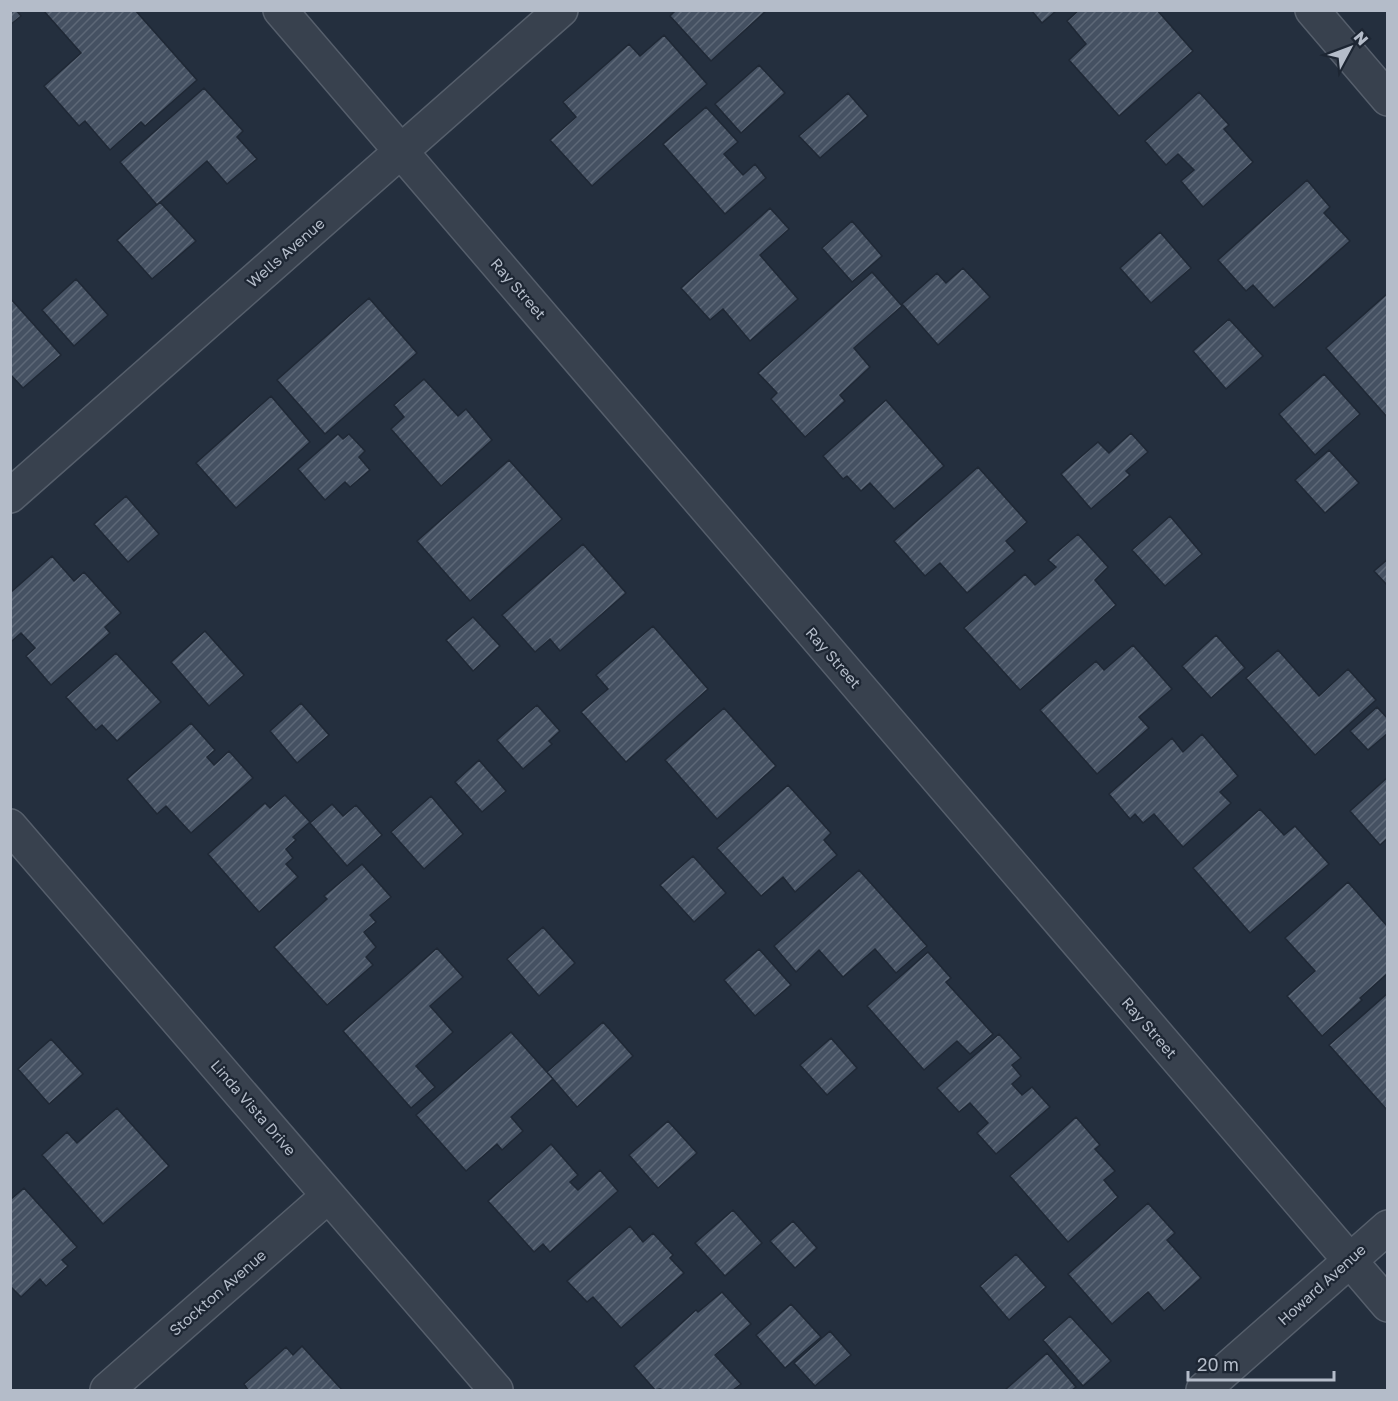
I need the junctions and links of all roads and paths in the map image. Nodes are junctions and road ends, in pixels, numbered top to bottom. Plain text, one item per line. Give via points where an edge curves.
1 (280, 10) edge
2 (561, 10) edge
3 (1312, 10) edge
4 (1388, 99) edge
5 (400, 152) junction
6 (10, 496) edge
7 (10, 826) edge
8 (328, 1196) junction
9 (1388, 1227) edge
10 (1349, 1261) junction
11 (1388, 1305) edge
12 (107, 1390) edge
13 (496, 1390) edge
14 (1203, 1390) edge

1 - 5 street, Ray Street
2 - 5 street, Wells Avenue
3 - 4 street
5 - 6 street, Wells Avenue
5 - 10 street, Ray Street
7 - 8 street, Linda Vista Drive
8 - 12 street, Stockton Avenue
8 - 13 street, Linda Vista Drive
9 - 10 street, Howard Avenue
10 - 11 street, Ray Street
10 - 14 street, Howard Avenue

